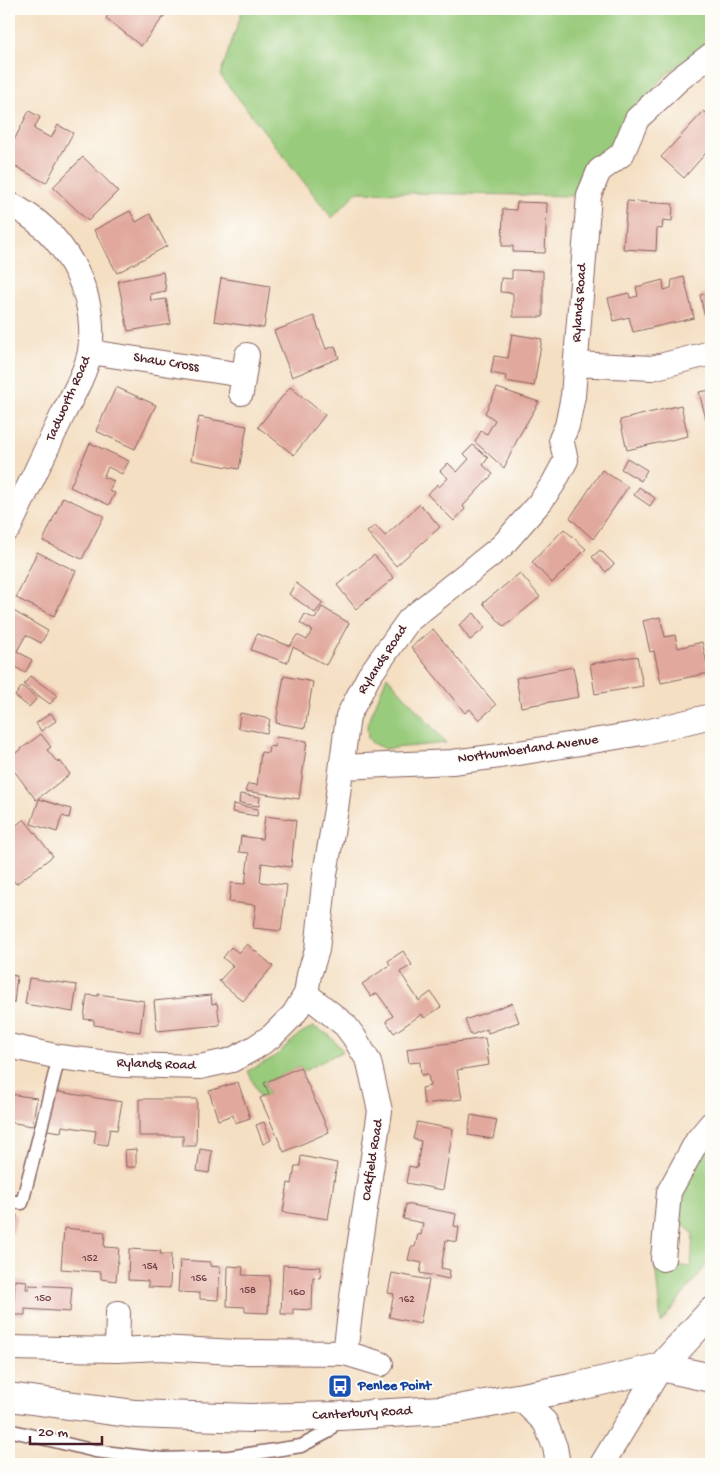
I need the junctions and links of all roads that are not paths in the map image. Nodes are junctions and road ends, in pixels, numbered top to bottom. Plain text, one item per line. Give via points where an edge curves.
1 (711, 55) edge
2 (9, 204) edge
3 (90, 352) junction
4 (711, 353) edge
5 (576, 364) junction
6 (243, 374) dead end
7 (9, 528) edge
8 (711, 716) edge
9 (342, 767) junction
10 (306, 994) junction
11 (9, 1046) edge
12 (59, 1057) junction
13 (711, 1124) edge
14 (9, 1200) edge
15 (663, 1259) dead end
16 (711, 1312) edge
17 (118, 1313) dead end
18 (9, 1348) edge
19 (117, 1350) junction
20 (344, 1353) junction
21 (381, 1364) dead end
22 (661, 1367) junction
23 (711, 1378) edge
24 (9, 1397) edge
25 (520, 1398) junction
26 (340, 1416) junction
27 (9, 1430) edge
28 (558, 1464) edge
29 (602, 1464) edge

1 - 5 street, Rylands Road via 678,80 637,119 622,154 599,171 589,195
2 - 3 street, Tadworth Road via 37,222 74,264 85,287
3 - 6 street, Shaw Cross
3 - 7 street, Tadworth Road via 79,382
4 - 5 street via 652,368
5 - 9 street, Rylands Road via 573,396 561,439 566,460 554,484 502,546 408,620 369,676 348,716
8 - 9 street, Northumberland Avenue via 642,733 500,756 452,762
9 - 10 street, Rylands Road via 317,950
10 - 12 street, Rylands Road via 294,1014 272,1036 232,1060 200,1067 137,1066
10 - 20 street, Oakfield Road via 354,1037 369,1062 380,1111
11 - 12 street, Rylands Road
12 - 14 lane via 22,1203
13 - 15 street via 697,1141 669,1192
16 - 22 main road
17 - 19 street
18 - 19 street
19 - 20 street via 159,1348
20 - 21 street
22 - 23 main road, Canterbury Road
22 - 25 main road, Canterbury Road
22 - 29 street
24 - 26 main road, Canterbury Road via 135,1414 250,1418
25 - 26 main road, Canterbury Road via 458,1409
25 - 28 street via 546,1422
26 - 27 lane via 328,1432 301,1446 229,1457 162,1459 95,1451

